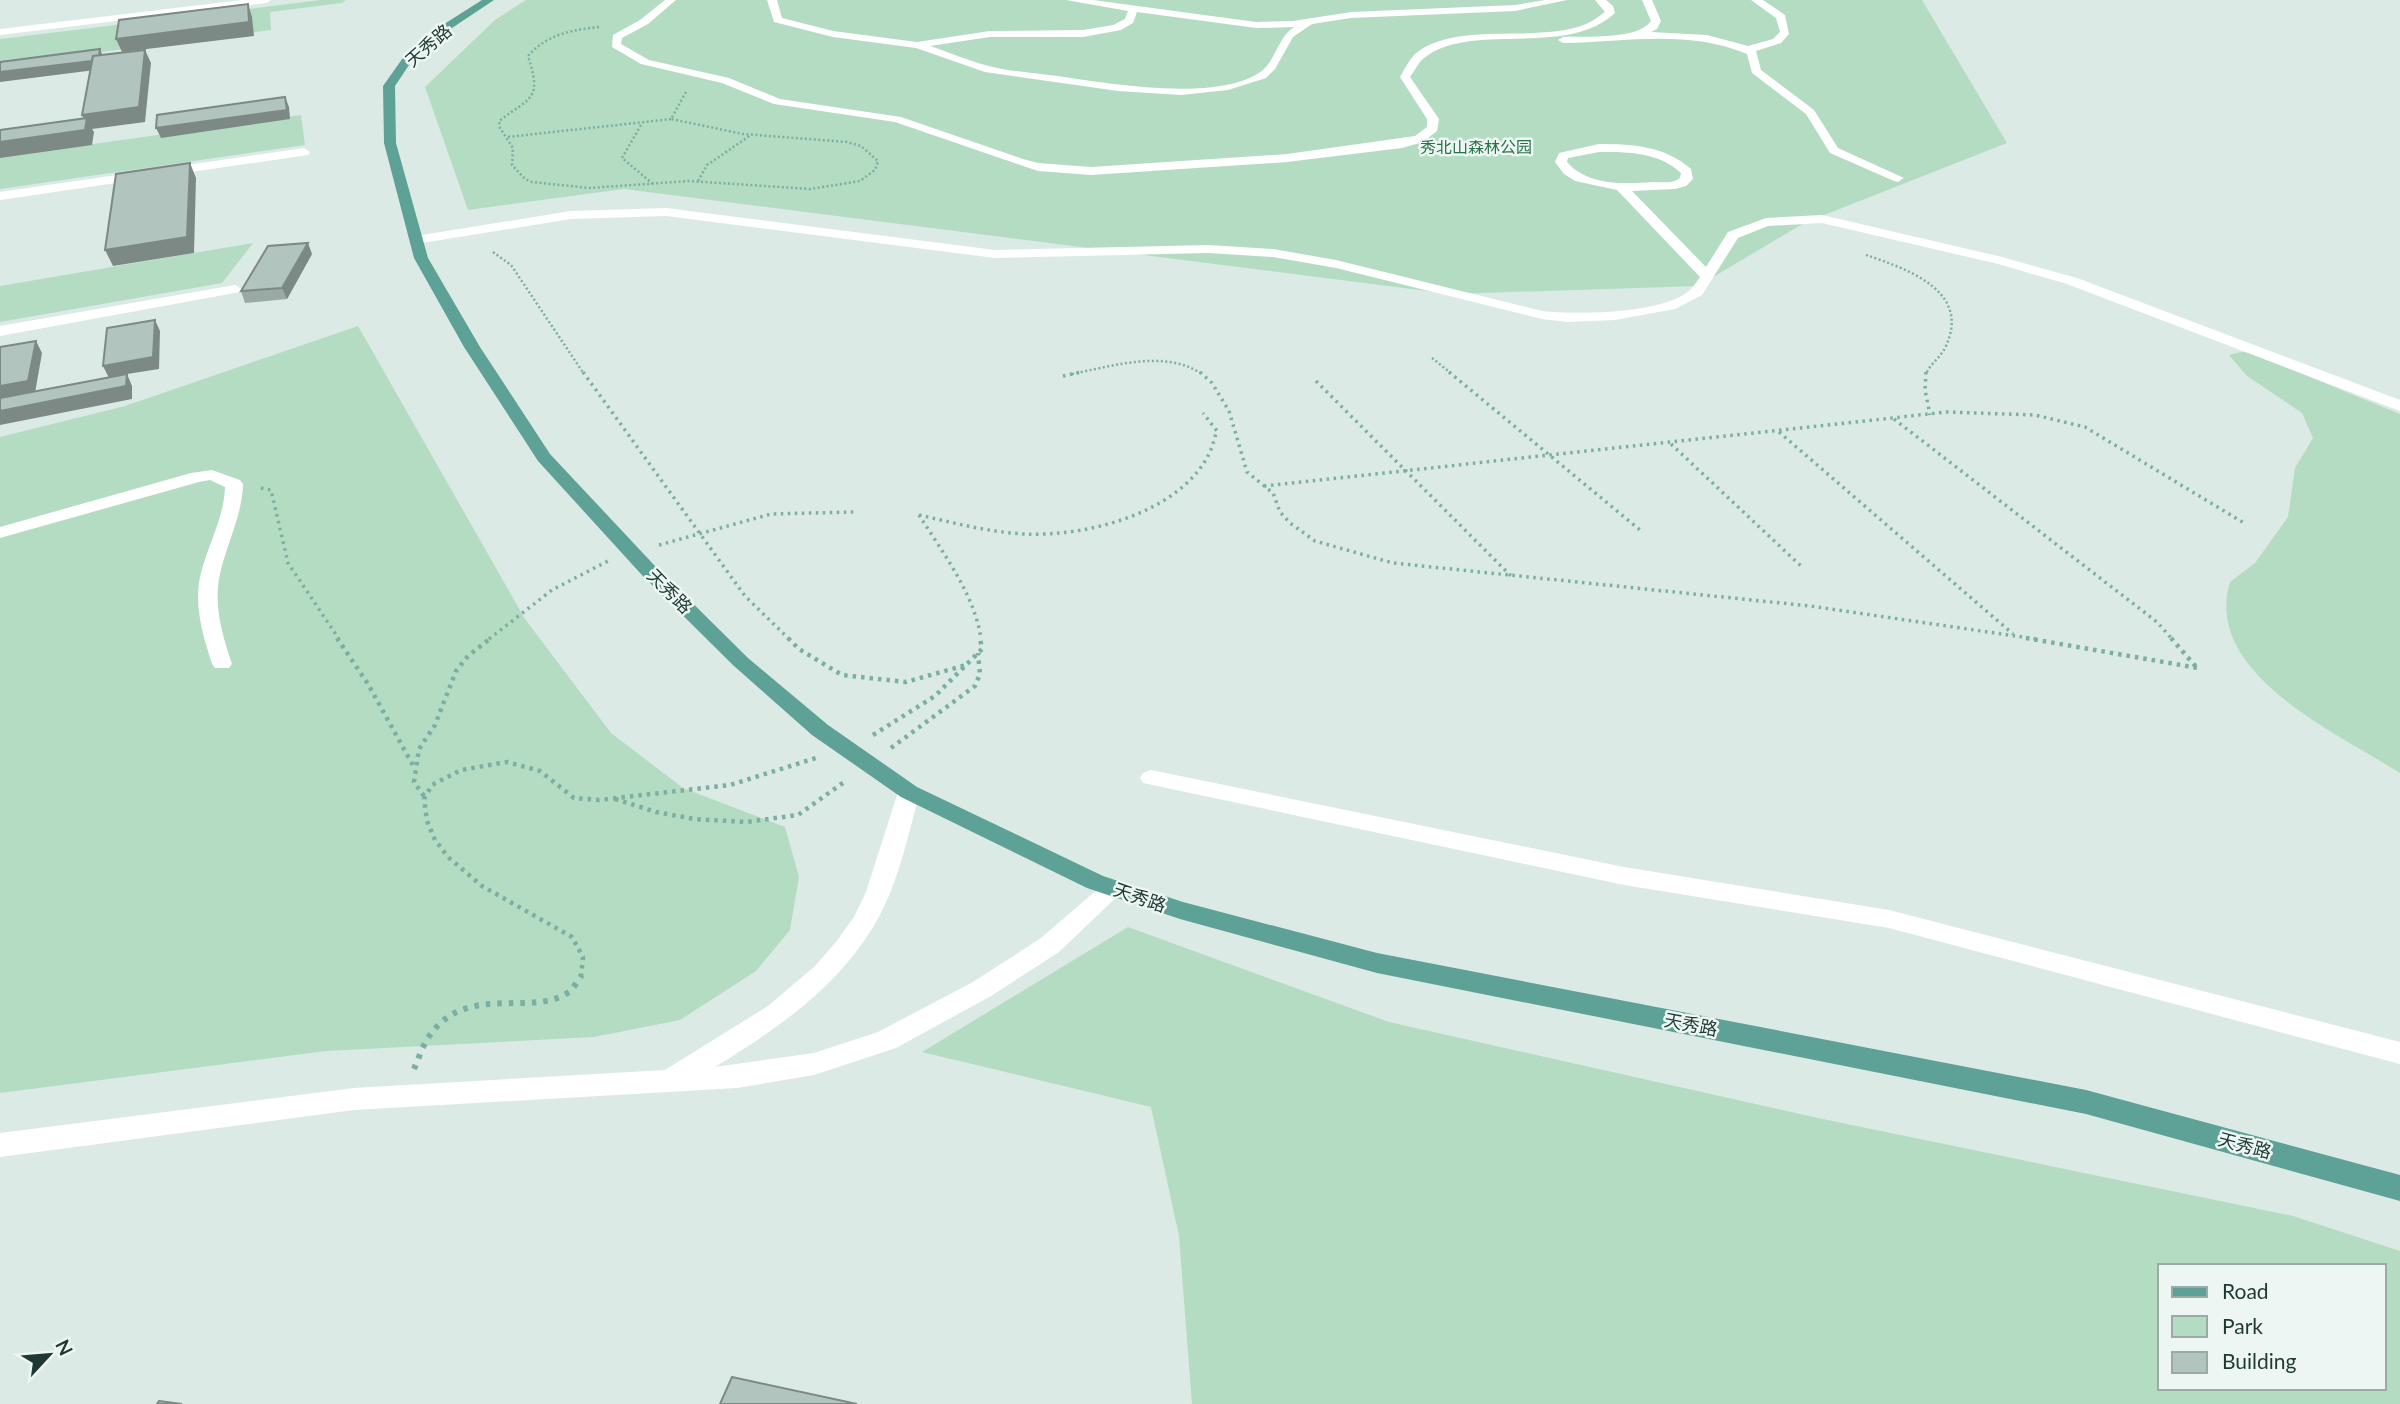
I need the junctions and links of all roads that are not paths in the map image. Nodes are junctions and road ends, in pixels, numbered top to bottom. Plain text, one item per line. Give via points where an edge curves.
1 (266, 0) edge
2 (489, 0) edge
3 (671, 0) edge
4 (772, 0) edge
5 (1071, 0) edge
6 (1562, 0) edge
7 (1600, 0) edge
8 (1647, 0) edge
9 (1756, 0) edge
10 (1133, 8) junction
11 (1308, 22) junction
12 (0, 32) edge
13 (1516, 35) junction
14 (1635, 37) junction
15 (918, 45) junction
16 (1747, 50) junction
17 (304, 152) dead end
18 (1898, 178) dead end
19 (1620, 186) junction
20 (0, 196) edge
21 (416, 240) junction
22 (1707, 276) junction
23 (235, 289) dead end
24 (0, 331) edge
25 (2400, 406) edge
26 (0, 533) edge
27 (222, 664) dead end
28 (1151, 778) dead end
29 (909, 792) junction
30 (1114, 888) junction
31 (2400, 1053) edge
32 (669, 1081) junction
33 (0, 1144) edge
34 (2400, 1188) edge

1 - 12 street
2 - 21 main road, 天秀路 via 409,57 389,86 390,143
3 - 13 street via 618,37 615,43 621,50 645,62 725,80 778,102 897,120 1038,167 1091,171 1319,155 1419,139 1433,128 1433,120 1408,85 1405,77 1412,64 1439,45
4 - 15 street via 782,23
5 - 10 street
6 - 11 street via 1515,8
7 - 13 street via 1610,13 1592,24
8 - 14 street via 1656,21
9 - 16 street via 1781,17 1785,32 1777,41
10 - 11 street via 1256,25
10 - 15 street via 1129,21 1114,29 988,34
11 - 15 street via 1289,35 1262,76 1242,85 1199,92 1141,91 997,71
13 - 14 street via 1566,40
14 - 16 street via 1700,38
16 - 18 street via 1752,52 1756,71 1810,113 1835,150
17 - 20 street
19 - 19 street via 1671,186 1683,183 1687,172 1671,160 1636,149 1599,148 1563,156 1561,162 1574,175
19 - 22 street
21 - 22 street via 564,215 635,211 995,254 1242,250 1336,264 1567,318 1615,316 1670,306 1697,292
21 - 29 main road, 天秀路 via 421,258 472,347 544,457 741,662 820,730
22 - 25 street via 1733,235 1744,229 1784,219 1838,222 2073,281
23 - 24 street
26 - 27 street via 197,477 212,475 234,484 232,509 207,593
28 - 31 street via 1624,876 1889,919
29 - 30 main road, 天秀路
29 - 32 street via 888,867 863,923 835,960 799,999
30 - 32 street via 1050,945 982,989 887,1040 774,1073
30 - 34 main road, 天秀路 via 1180,911 1377,963 2086,1102
32 - 33 street via 354,1099

